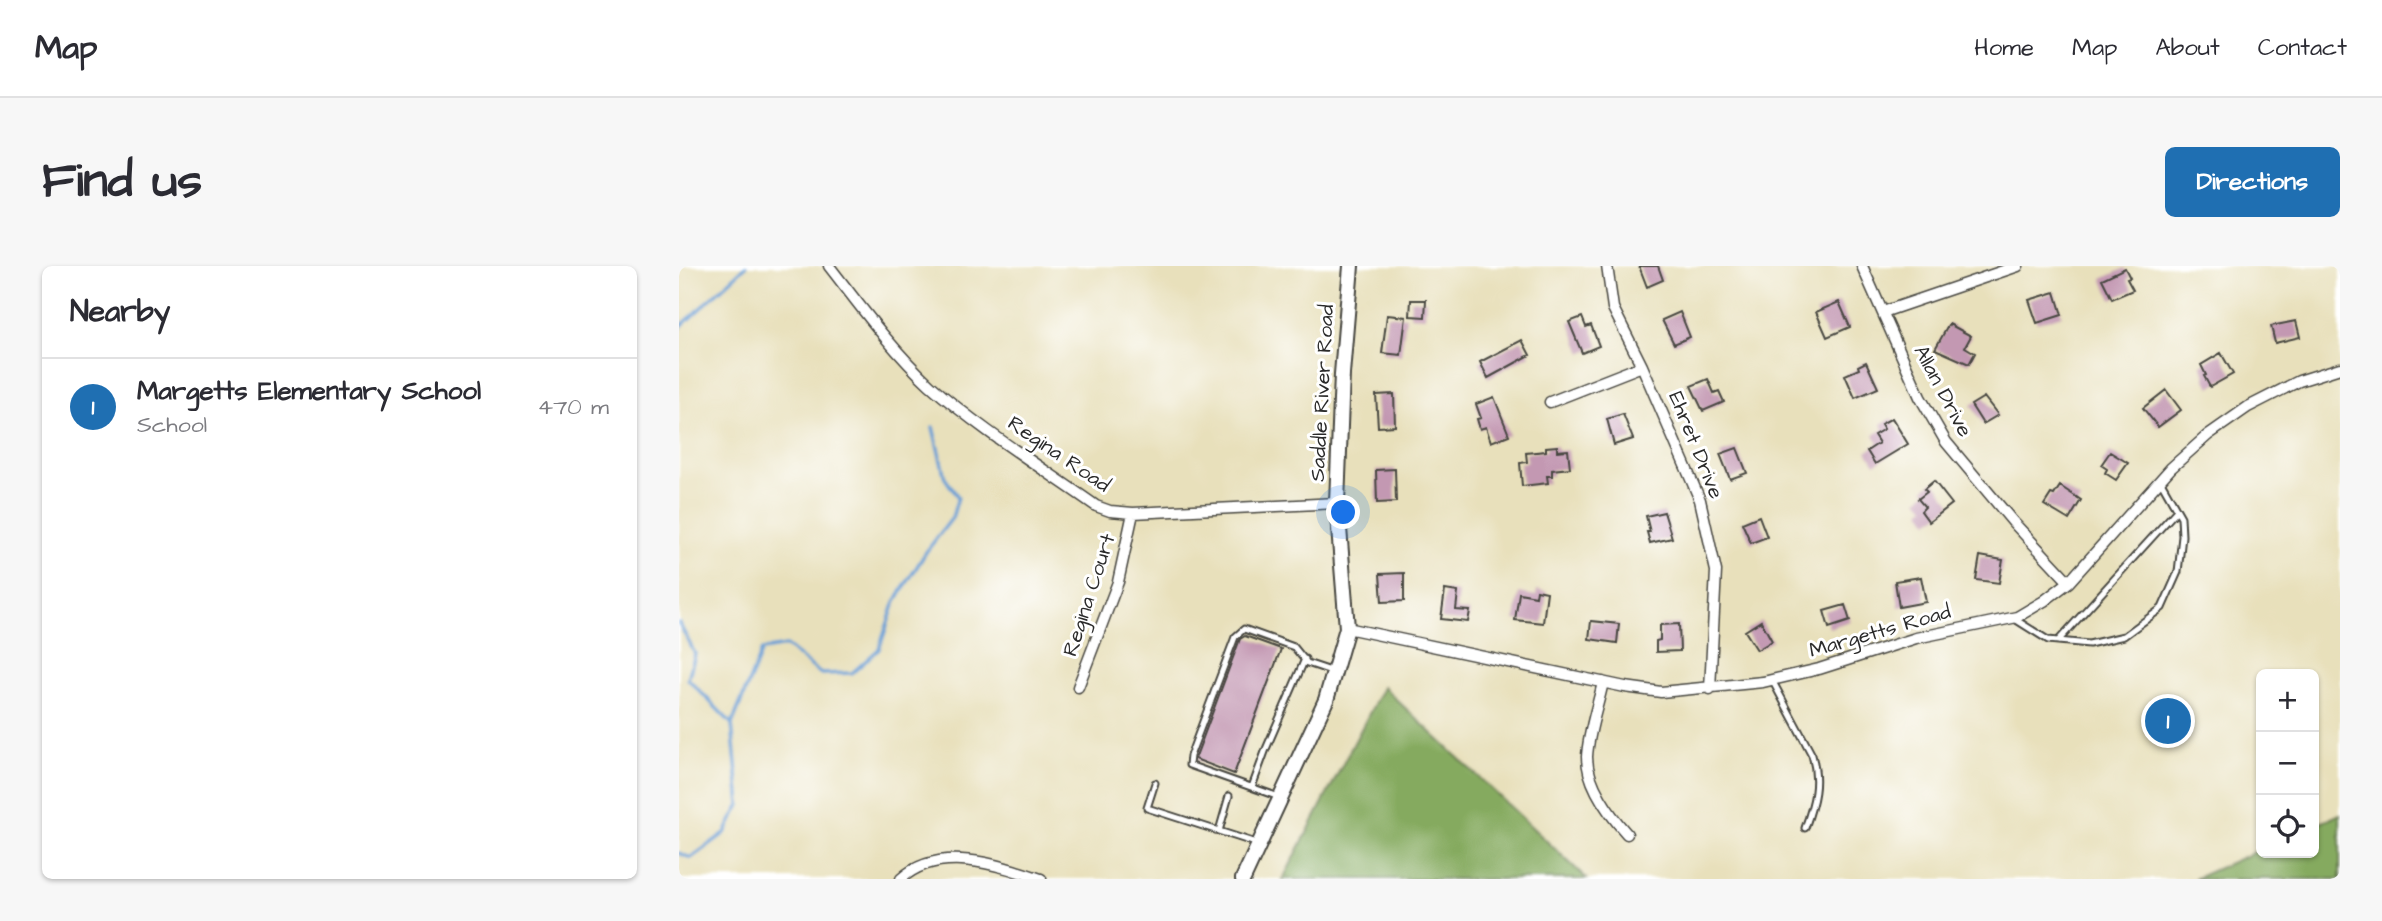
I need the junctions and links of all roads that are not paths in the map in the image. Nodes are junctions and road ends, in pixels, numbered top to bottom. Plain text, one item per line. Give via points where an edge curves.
1 (829, 266) edge
2 (1351, 266) edge
3 (1607, 266) edge
4 (1862, 266) edge
5 (2018, 266) edge
6 (1882, 312) junction
7 (1642, 366) junction
8 (2340, 368) edge
9 (1550, 402) dead end
10 (2160, 480) junction
11 (1338, 503) junction
12 (2177, 510) junction
13 (1133, 513) junction
14 (2069, 582) junction
15 (2013, 618) junction
16 (1347, 628) junction
17 (2058, 641) junction
18 (1305, 659) junction
19 (1334, 673) junction
20 (1772, 680) junction
21 (1603, 682) junction
22 (1078, 687) dead end
23 (1710, 689) junction
24 (1154, 783) dead end
25 (1252, 788) junction
26 (1229, 796) dead end
27 (1281, 797) junction
28 (1805, 828) dead end
29 (1219, 831) junction
30 (1627, 834) dead end
31 (1259, 844) junction
32 (901, 879) edge
33 (1041, 879) edge
34 (1243, 879) edge

1 - 13 street, Regina Road via 887,340 930,385 1096,506
2 - 11 main road, Saddle River Road
3 - 7 street, Ehret Drive via 1613,308
4 - 6 street, Allan Drive
5 - 6 street
6 - 14 street, Allan Drive via 1946,442
7 - 9 street
7 - 23 street, Ehret Drive via 1700,500 1716,571
8 - 10 street, Margetts Road via 2299,381 2248,407 2208,435
10 - 12 lane
10 - 14 street, Margetts Road
11 - 13 street, Regina Road
11 - 16 main road, Saddle River Road
12 - 17 lane
12 - 17 lane via 2182,536 2178,572 2162,608 2124,636 2088,644
13 - 22 street, Regina Court via 1118,582
14 - 15 street, Margetts Road
15 - 17 lane via 2048,640
15 - 20 street, Margetts Road via 1916,638
16 - 19 main road, Saddle River Road
16 - 21 street, Margetts Road
18 - 19 lane
18 - 25 lane
18 - 25 lane via 1294,646 1259,633 1244,629 1235,637 1189,765
19 - 27 main road, Saddle River Road
20 - 23 street, Margetts Road
20 - 28 lane via 1816,767 1814,803
21 - 23 street, Margetts Road via 1661,692
21 - 30 street via 1587,759 1606,810
24 - 29 lane via 1147,808
25 - 27 lane
26 - 29 lane
27 - 31 main road, Saddle River Road
29 - 31 lane
31 - 34 main road, Saddle River Road
32 - 33 street via 934,861 963,860 986,862

